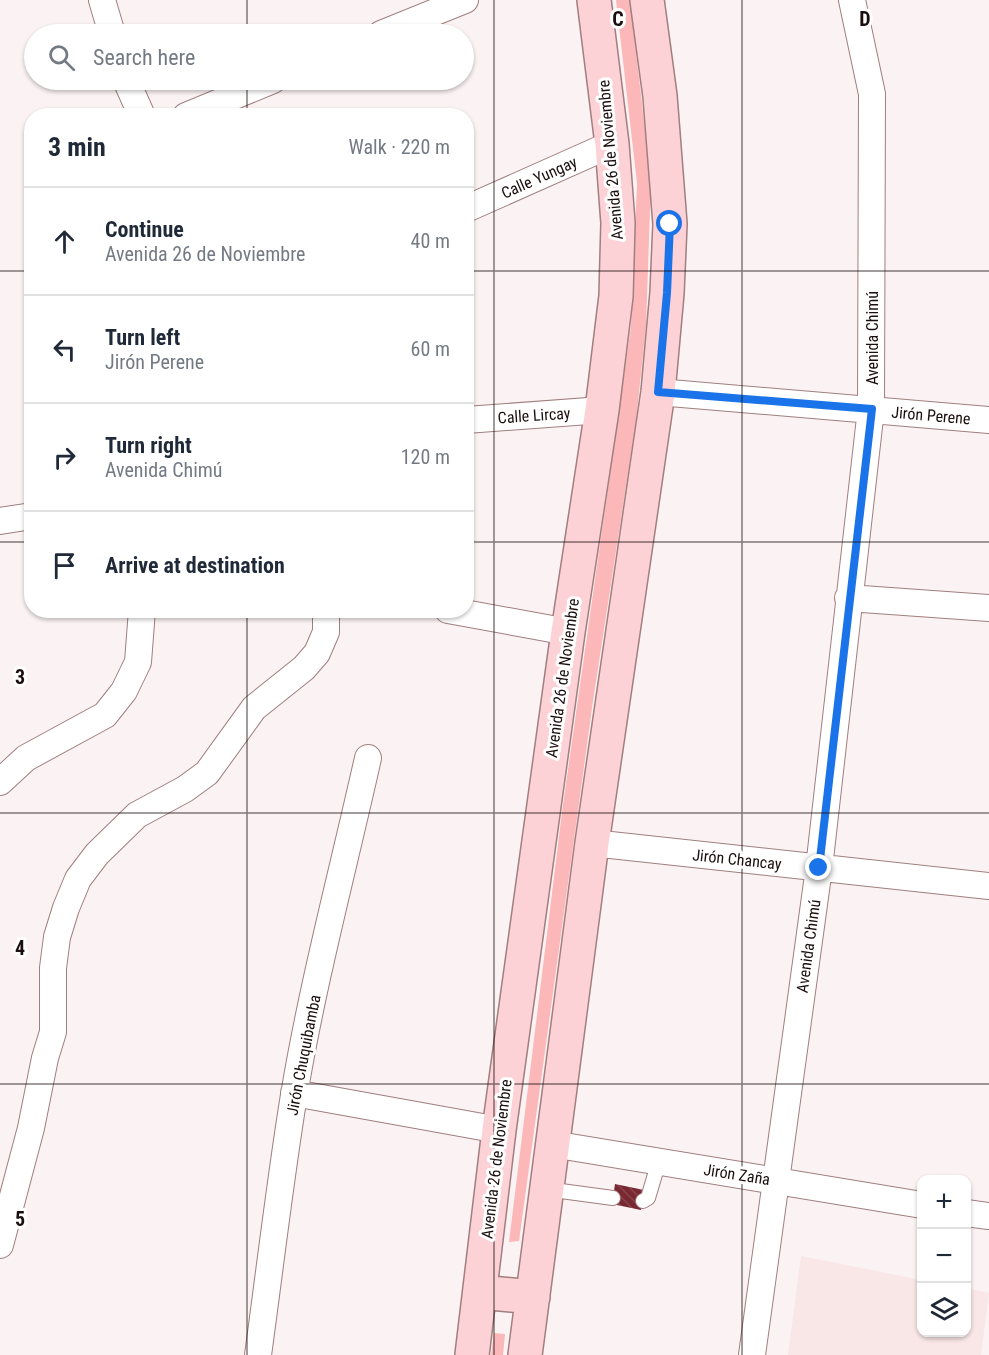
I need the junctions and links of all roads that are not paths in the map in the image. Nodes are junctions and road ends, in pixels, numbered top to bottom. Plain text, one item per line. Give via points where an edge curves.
1 (102, 0) edge
2 (465, 0) edge
3 (594, 0) edge
4 (647, 0) edge
5 (852, 0) edge
6 (109, 24) edge
7 (406, 24) edge
8 (130, 90) edge
9 (249, 90) edge
10 (138, 108) edge
11 (205, 108) edge
12 (612, 144) junction
13 (474, 205) edge
14 (658, 392) junction
15 (872, 409) junction
16 (602, 410) junction
17 (474, 419) edge
18 (989, 420) edge
19 (24, 517) edge
20 (0, 520) edge
21 (848, 598) junction
22 (989, 608) edge
23 (474, 615) edge
24 (141, 618) edge
25 (326, 618) edge
26 (568, 632) junction
27 (368, 758) dead end
28 (0, 782) edge
29 (592, 843) junction
30 (819, 868) junction
31 (989, 886) edge
32 (294, 1093) junction
33 (500, 1131) junction
34 (552, 1144) junction
35 (659, 1161) junction
36 (776, 1181) junction
37 (546, 1189) junction
38 (613, 1198) dead end
39 (643, 1201) dead end
40 (917, 1204) edge
41 (971, 1214) edge
42 (989, 1216) edge
43 (0, 1245) edge
44 (480, 1292) junction
45 (533, 1297) junction
46 (258, 1355) edge
47 (472, 1355) edge
48 (525, 1355) edge
49 (752, 1355) edge

1 - 6 street
2 - 7 street
3 - 12 main road, Avenida 26 de Noviembre
4 - 14 main road via 660,96 670,224
5 - 15 street, Avenida Chimú via 872,94
8 - 10 street
9 - 11 street
12 - 13 street, Calle Yungay
12 - 16 main road, Avenida 26 de Noviembre via 618,223 616,296
14 - 15 street, Jirón Perene
14 - 29 main road
15 - 18 street, Jirón Perene
15 - 21 street, Avenida Chimú
16 - 17 street, Calle Lircay
16 - 26 main road, Avenida 26 de Noviembre
19 - 20 street
21 - 22 street
21 - 30 street, Avenida Chimú
23 - 26 street
24 - 28 street via 138,663 124,691 105,715 26,758
25 - 43 street via 326,632 317,653 254,708 207,773 137,816 97,854 78,879 57,937 53,1032
26 - 33 main road, Avenida 26 de Noviembre
27 - 32 street, Jirón Chuquibamba
29 - 30 street, Jirón Chancay
29 - 34 main road
30 - 31 street, Jirón Chancay
30 - 36 street, Avenida Chimú
32 - 33 street
32 - 46 street, Jirón Chuquibamba
33 - 44 main road, Avenida 26 de Noviembre
34 - 35 street, Jirón Zaña
34 - 37 main road
35 - 36 street, Jirón Zaña
35 - 39 lane via 648,1198
36 - 40 street, Jirón Zaña
36 - 49 street, Avenida Chimú
37 - 38 lane
37 - 45 main road
41 - 42 street
44 - 45 main road
44 - 47 main road, Avenida 26 de Noviembre
45 - 48 main road

